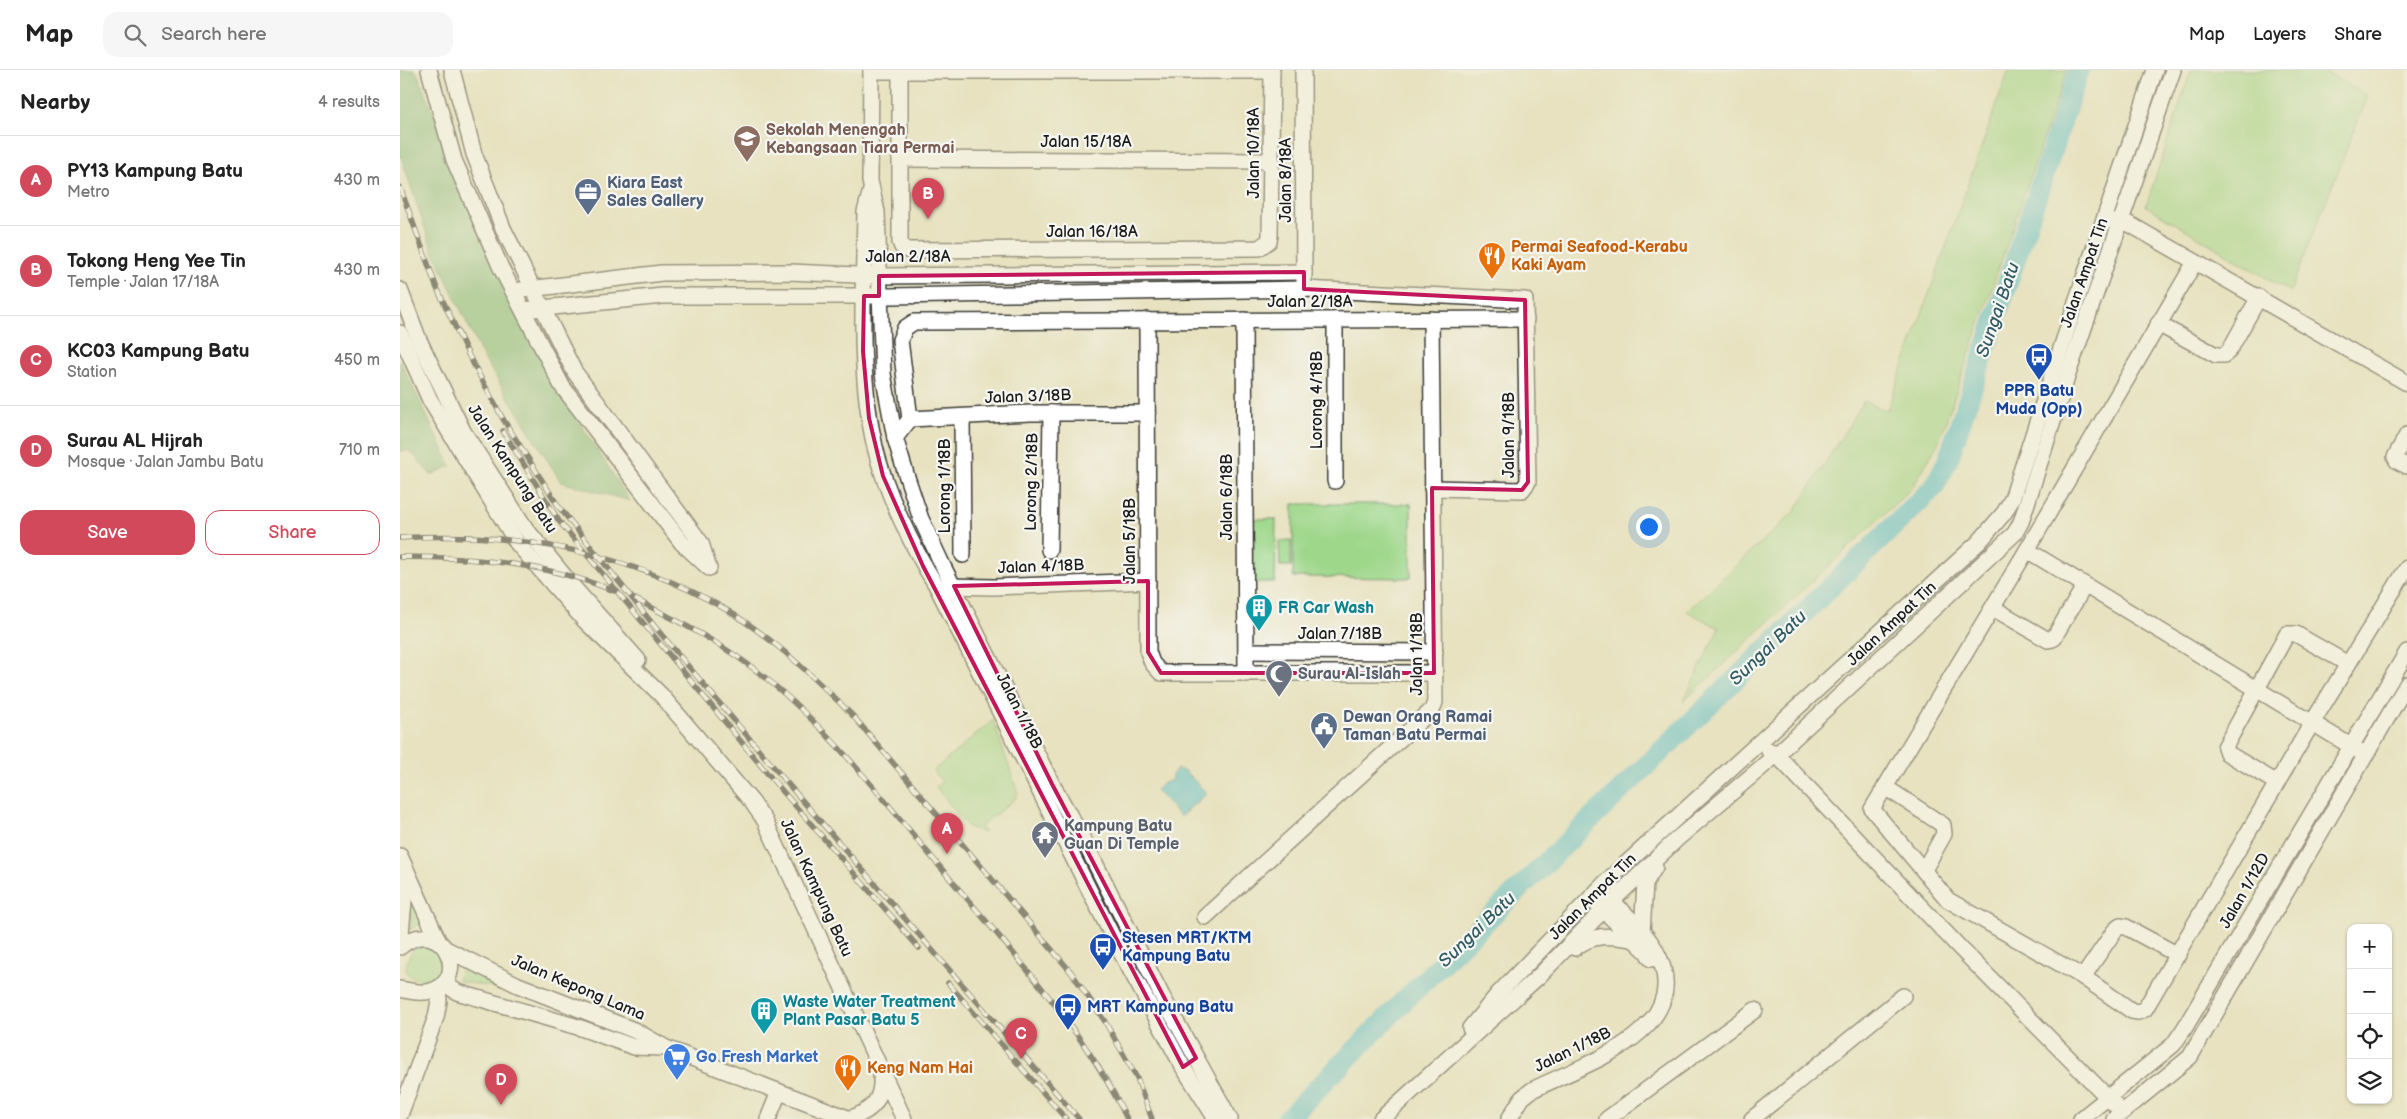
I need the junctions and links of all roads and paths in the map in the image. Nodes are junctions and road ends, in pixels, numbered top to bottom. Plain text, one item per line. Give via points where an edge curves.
1 (429, 70) edge
2 (452, 70) edge
3 (1272, 70) edge
4 (1303, 70) edge
5 (2155, 70) edge
6 (2173, 70) edge
7 (871, 71) edge
8 (900, 71) edge
9 (900, 159) junction
10 (1272, 161) junction
11 (2122, 221) junction
12 (1270, 236) joint
13 (2195, 262) junction
14 (1304, 272) junction
15 (872, 276) junction
16 (2083, 281) junction
17 (531, 288) junction
18 (1304, 289) junction
19 (400, 290) edge
20 (513, 291) junction
21 (872, 296) junction
22 (2258, 297) junction
23 (542, 309) junction
24 (523, 310) junction
25 (1431, 319) junction
26 (1526, 319) junction
27 (1147, 320) junction
28 (1244, 320) junction
29 (1334, 320) junction
30 (2158, 324) junction
31 (400, 332) edge
32 (2407, 383) edge
33 (889, 408) junction
34 (1051, 413) junction
35 (1147, 413) junction
36 (962, 417) junction
37 (910, 419) junction
38 (2407, 435) edge
39 (895, 438) junction
40 (2407, 466) edge
41 (1335, 481) dead end
42 (1432, 488) junction
43 (676, 509) junction
44 (663, 519) junction
45 (1048, 550) dead end
46 (2027, 550) junction
47 (962, 555) dead end
48 (2407, 568) edge
49 (1148, 581) junction
50 (936, 585) junction
51 (2085, 585) junction
52 (954, 586) junction
53 (1992, 608) junction
54 (1246, 651) junction
55 (1435, 652) junction
56 (2407, 652) edge
57 (2348, 664) junction
58 (1434, 673) junction
59 (1246, 674) junction
60 (2407, 684) edge
61 (2256, 690) junction
62 (1813, 691) junction
63 (661, 695) junction
64 (2312, 723) junction
65 (2350, 746) junction
66 (1776, 755) junction
67 (2365, 755) junction
68 (2277, 782) junction
69 (1712, 786) junction
70 (1885, 787) junction
71 (1693, 826) junction
72 (400, 856) edge
73 (400, 866) edge
74 (1924, 870) junction
75 (1595, 893) junction
76 (402, 903) edge
77 (1607, 906) junction
78 (1205, 917) dead end
79 (1637, 935) junction
80 (443, 945) junction
81 (400, 946) edge
82 (2178, 955) junction
83 (1539, 976) junction
84 (2083, 977) junction
85 (400, 981) edge
86 (441, 986) junction
87 (407, 990) edge
88 (1903, 996) dead end
89 (1756, 1010) dead end
90 (436, 1017) junction
91 (666, 1048) junction
92 (1199, 1063) junction
93 (881, 1070) junction
94 (1433, 1071) junction
95 (1186, 1072) junction
96 (779, 1092) junction
97 (2109, 1097) junction
98 (400, 1115) edge
99 (2118, 1115) edge
100 (768, 1119) edge
101 (850, 1119) edge
102 (904, 1119) edge
103 (1225, 1119) edge
104 (1381, 1119) edge
105 (1501, 1119) edge
106 (1509, 1119) edge
107 (1608, 1119) edge
108 (1752, 1119) edge
109 (2081, 1119) edge

1 - 20 street via 454,160
2 - 17 street via 474,154
3 - 8 street
3 - 10 street, Jalan 10/18A
4 - 14 street, Jalan 8/18A
5 - 16 street, Jalan Ampat Tin
6 - 11 street, Jalan Ampat Tin
7 - 8 street
7 - 15 street via 871,190 877,212
8 - 9 street
9 - 10 street, Jalan 15/18A
9 - 12 street, Jalan 16/18A via 900,242 907,250 1259,248 1269,241
10 - 12 street, Jalan 10/18A
11 - 13 street
11 - 16 street via 2113,222 2108,228
11 - 66 street, Jalan Ampat Tin via 2015,533
13 - 22 street
13 - 30 street
14 - 15 street, Jalan 2/18A
14 - 18 street, Jalan 8/18A
15 - 17 street, Jalan 2/18A via 790,272 662,273
15 - 21 street
16 - 62 street, Jalan Ampat Tin via 2012,499 2004,513 1979,542
17 - 20 street, Jalan 2/18A
17 - 23 street
18 - 21 street, Jalan 2/18A
18 - 26 street, Jalan 2/18A via 1522,300 1526,303
19 - 63 street, Jalan Kampung Batu via 419,340 463,431 526,529 645,668
20 - 24 street
21 - 23 street, Jalan 2/18A via 664,296
21 - 33 street, Jalan 1/18B
21 - 50 street, Jalan 1/18B via 863,351 875,447 897,508
22 - 30 street via 2224,355 2216,355
22 - 32 street
23 - 24 street, Jalan 2/18A
23 - 43 street via 574,371
24 - 44 street via 562,386
25 - 26 street, Jalan 2/18A
25 - 29 street, Jalan 2/18A
25 - 42 street, Jalan 1/18B
26 - 42 street, Jalan 9/18B via 1526,487 1522,490
27 - 28 street, Jalan 2/18A
27 - 35 street, Jalan 5/18B
27 - 37 street, Jalan 2/18A via 914,322 905,328 900,340
28 - 29 street, Jalan 2/18A
28 - 54 street, Jalan 6/18B
29 - 41 street, Lorong 4/18B
30 - 46 street
31 - 63 street, Jalan Kampung Batu via 430,400 517,543 585,621
33 - 37 street
33 - 39 street, Jalan 1/18B
34 - 35 street, Jalan 3/18B
34 - 36 street, Jalan 3/18B
34 - 45 street, Lorong 2/18B
35 - 49 street, Jalan 5/18B
36 - 37 street, Jalan 3/18B
36 - 47 street, Lorong 1/18B
37 - 39 street
38 - 40 street via 2395,457
39 - 52 street, Jalan 1/18B via 921,519
42 - 55 street, Jalan 1/18B
43 - 44 street
43 - 44 street via 701,544 709,568 682,543
46 - 51 street
46 - 53 street
48 - 57 street
49 - 52 street, Jalan 4/18B
49 - 59 street, Jalan 5/18B via 1148,652 1152,663 1161,672
50 - 52 street, Jalan 4/18B
50 - 95 street, Jalan 1/18B via 1118,947
51 - 53 street via 2053,639 2048,640
51 - 61 street
52 - 92 street, Jalan 1/18B via 1052,784
53 - 70 street
54 - 55 street, Jalan 7/18B
54 - 59 street, Jalan 6/18B
55 - 58 street, Jalan 1/18B
56 - 65 street, Jalan 1/12D
57 - 61 street via 2291,633 2286,634
57 - 64 street
58 - 59 street
58 - 78 street, Jalan 1/18B via 1435,702 1432,710
60 - 67 street
61 - 64 street
61 - 68 street via 2225,749
62 - 66 street via 1774,745
62 - 69 street, Jalan Ampat Tin
63 - 93 street, Jalan Kampung Batu via 765,821
64 - 65 street
64 - 68 street
65 - 67 street
65 - 97 street, Jalan 1/12D via 2184,1029 2173,1045
66 - 69 street via 1771,751 1762,754
66 - 71 street, Jalan Ampat Tin
66 - 97 street via 1960,948
67 - 99 street via 2190,1057
68 - 82 street
69 - 75 street, Jalan Ampat Tin
70 - 74 street via 1872,809
70 - 74 street via 1943,825 1944,834
71 - 77 street, Jalan Ampat Tin
71 - 79 street via 1648,875
72 - 80 street
73 - 76 street
74 - 84 street via 1948,900
75 - 77 street, Jalan 1/18B
75 - 94 street, Jalan Ampat Tin via 1498,994
76 - 81 street
77 - 79 street, Jalan 1/18B
77 - 83 street, Jalan Ampat Tin
79 - 83 street via 1592,937
79 - 105 street, Jalan 1/18B via 1656,971 1655,997 1648,1012 1616,1043 1528,1084 1510,1101
79 - 106 street, Jalan 1/18B via 1654,947 1663,968 1662,999 1654,1016 1619,1049 1532,1090 1522,1098
80 - 81 street via 424,936 409,939
80 - 86 street via 451,961 450,973
80 - 91 street, Jalan Kepong Lama via 518,985 636,1031
82 - 84 street via 2120,926
82 - 84 street via 2145,1009 2138,1012
83 - 94 street, Jalan Ampat Tin
85 - 87 street
86 - 87 street via 429,992
86 - 90 street
86 - 91 street, Jalan Kepong Lama via 634,1047
87 - 90 street via 426,998
88 - 108 street
89 - 107 street
90 - 98 street
91 - 96 street, Jalan Kepong Lama
92 - 95 street
92 - 103 street, Jalan 1/18B
93 - 101 street via 882,1085 877,1103
93 - 102 street, Jalan Kampung Batu
94 - 104 street, Jalan Ampat Tin
95 - 103 street, Jalan 1/18B
96 - 100 street
96 - 101 street, Jalan Kepong Lama
97 - 99 street
97 - 109 street, Jalan 1/12D

